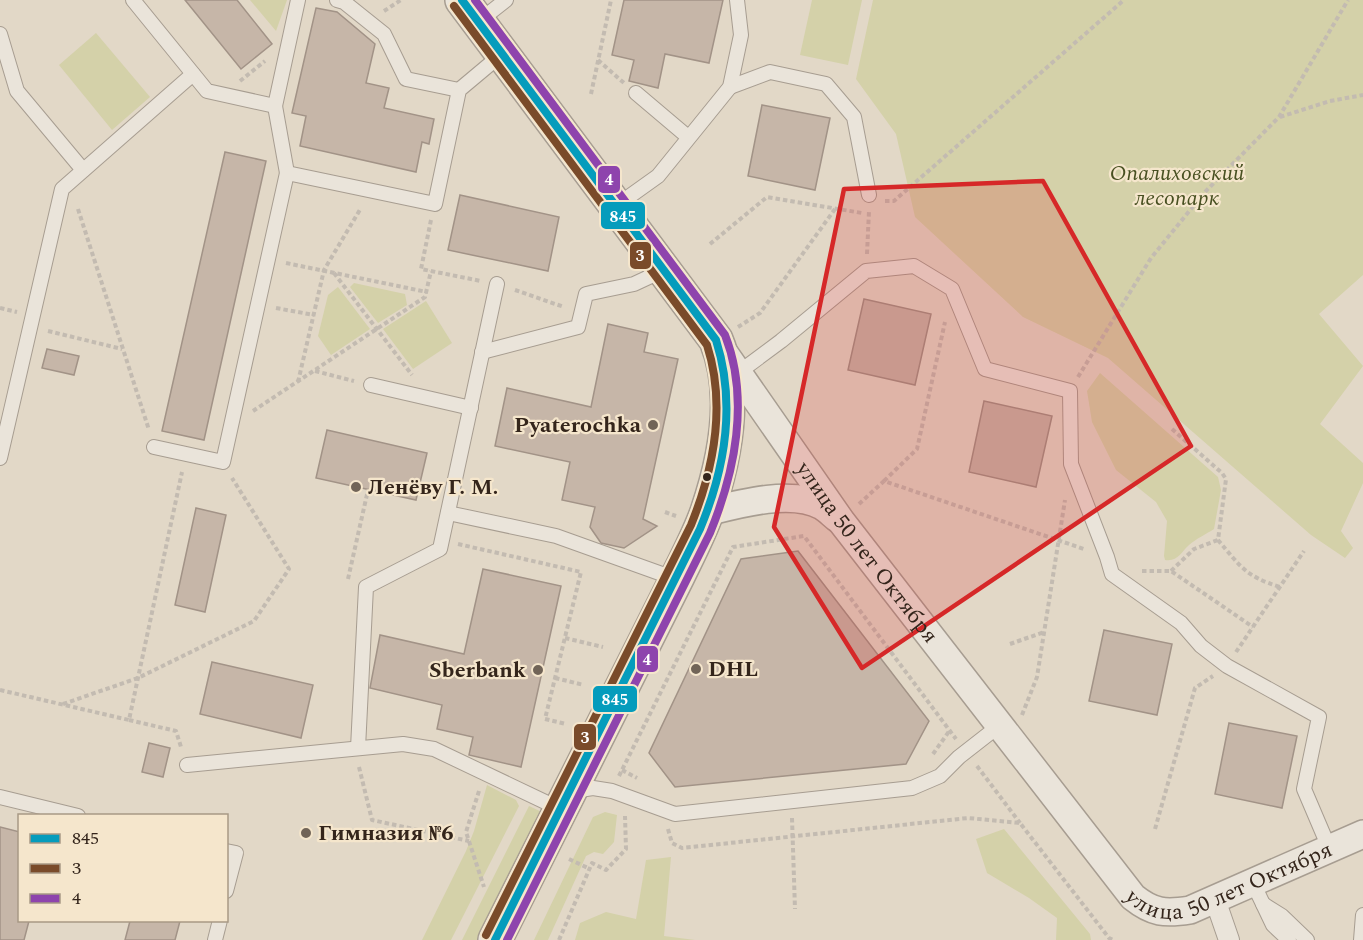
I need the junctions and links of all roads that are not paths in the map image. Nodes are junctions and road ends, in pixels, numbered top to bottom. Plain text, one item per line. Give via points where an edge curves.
1 (133, 0) edge
2 (298, 0) edge
3 (337, 0) edge
4 (506, 0) edge
5 (737, 0) edge
6 (470, 11) edge
7 (0, 34) edge
8 (502, 54) junction
9 (193, 74) junction
10 (730, 87) junction
11 (459, 90) junction
12 (636, 93) road end
13 (275, 106) junction
14 (688, 136) junction
15 (83, 170) junction
16 (287, 173) junction
17 (869, 199) road end
18 (616, 206) junction
19 (664, 270) junction
20 (497, 284) road end
21 (725, 335) junction
22 (482, 352) junction
23 (738, 373) junction
24 (371, 386) road end
25 (471, 408) junction
26 (154, 447) road end
27 (0, 458) edge
28 (707, 512) junction
29 (448, 513) junction
30 (848, 514) junction
31 (676, 580) junction
32 (1006, 733) junction
33 (358, 748) junction
34 (187, 765) road end
35 (0, 797) edge
36 (564, 801) junction
37 (70, 814) edge
38 (1363, 834) edge
39 (1330, 850) junction
40 (228, 851) edge
41 (228, 883) edge
42 (1258, 894) junction
43 (1219, 911) dead end
44 (1363, 915) edge
45 (220, 922) edge
46 (215, 940) edge
47 (495, 940) edge
48 (1229, 940) edge
49 (1289, 940) edge
50 (1307, 940) edge
51 (1362, 940) edge

1 - 9 lane
2 - 13 lane
3 - 11 lane via 384,34 406,78
4 - 6 lane
5 - 10 lane via 741,35
6 - 8 street, улица 50 лет Октября
7 - 15 lane via 17,91
8 - 11 lane
8 - 18 street, улица 50 лет Октября
9 - 13 lane via 207,91
9 - 15 lane
10 - 14 lane
10 - 17 lane via 770,72 826,84 854,117
11 - 16 lane via 435,204
12 - 14 lane
13 - 16 lane
14 - 18 lane via 658,176
15 - 27 lane via 62,189
16 - 26 lane via 223,462
18 - 19 street, улица 50 лет Октября
19 - 21 street, улица 50 лет Октября
19 - 22 lane via 634,284 586,294 578,327
20 - 22 lane
21 - 23 street, улица 50 лет Октября
21 - 28 street via 728,400 719,466
22 - 25 lane
23 - 30 street, улица 50 лет Октября
23 - 39 lane via 866,271 914,266 952,289 985,369 1070,391 1071,464 1112,574 1181,623 1201,646 1227,666 1319,717 1304,789
24 - 25 lane
25 - 29 lane
28 - 30 street via 752,501 788,498
28 - 31 street
29 - 31 lane via 556,536
29 - 33 lane via 440,549 366,586
30 - 32 street, улица 50 лет Октября
31 - 36 street
32 - 36 lane via 966,752 940,776 912,788 675,814 612,790 580,789
32 - 42 street, улица 50 лет Октября via 1133,897 1145,907 1173,913
33 - 34 lane
33 - 36 lane via 403,744 434,749 484,773
35 - 37 lane
36 - 47 street
38 - 39 street, улица 50 лет Октября
39 - 42 street, улица 50 лет Октября
40 - 41 lane via 236,853
42 - 49 lane via 1273,925
42 - 50 lane
43 - 48 street
44 - 51 lane
45 - 46 lane

